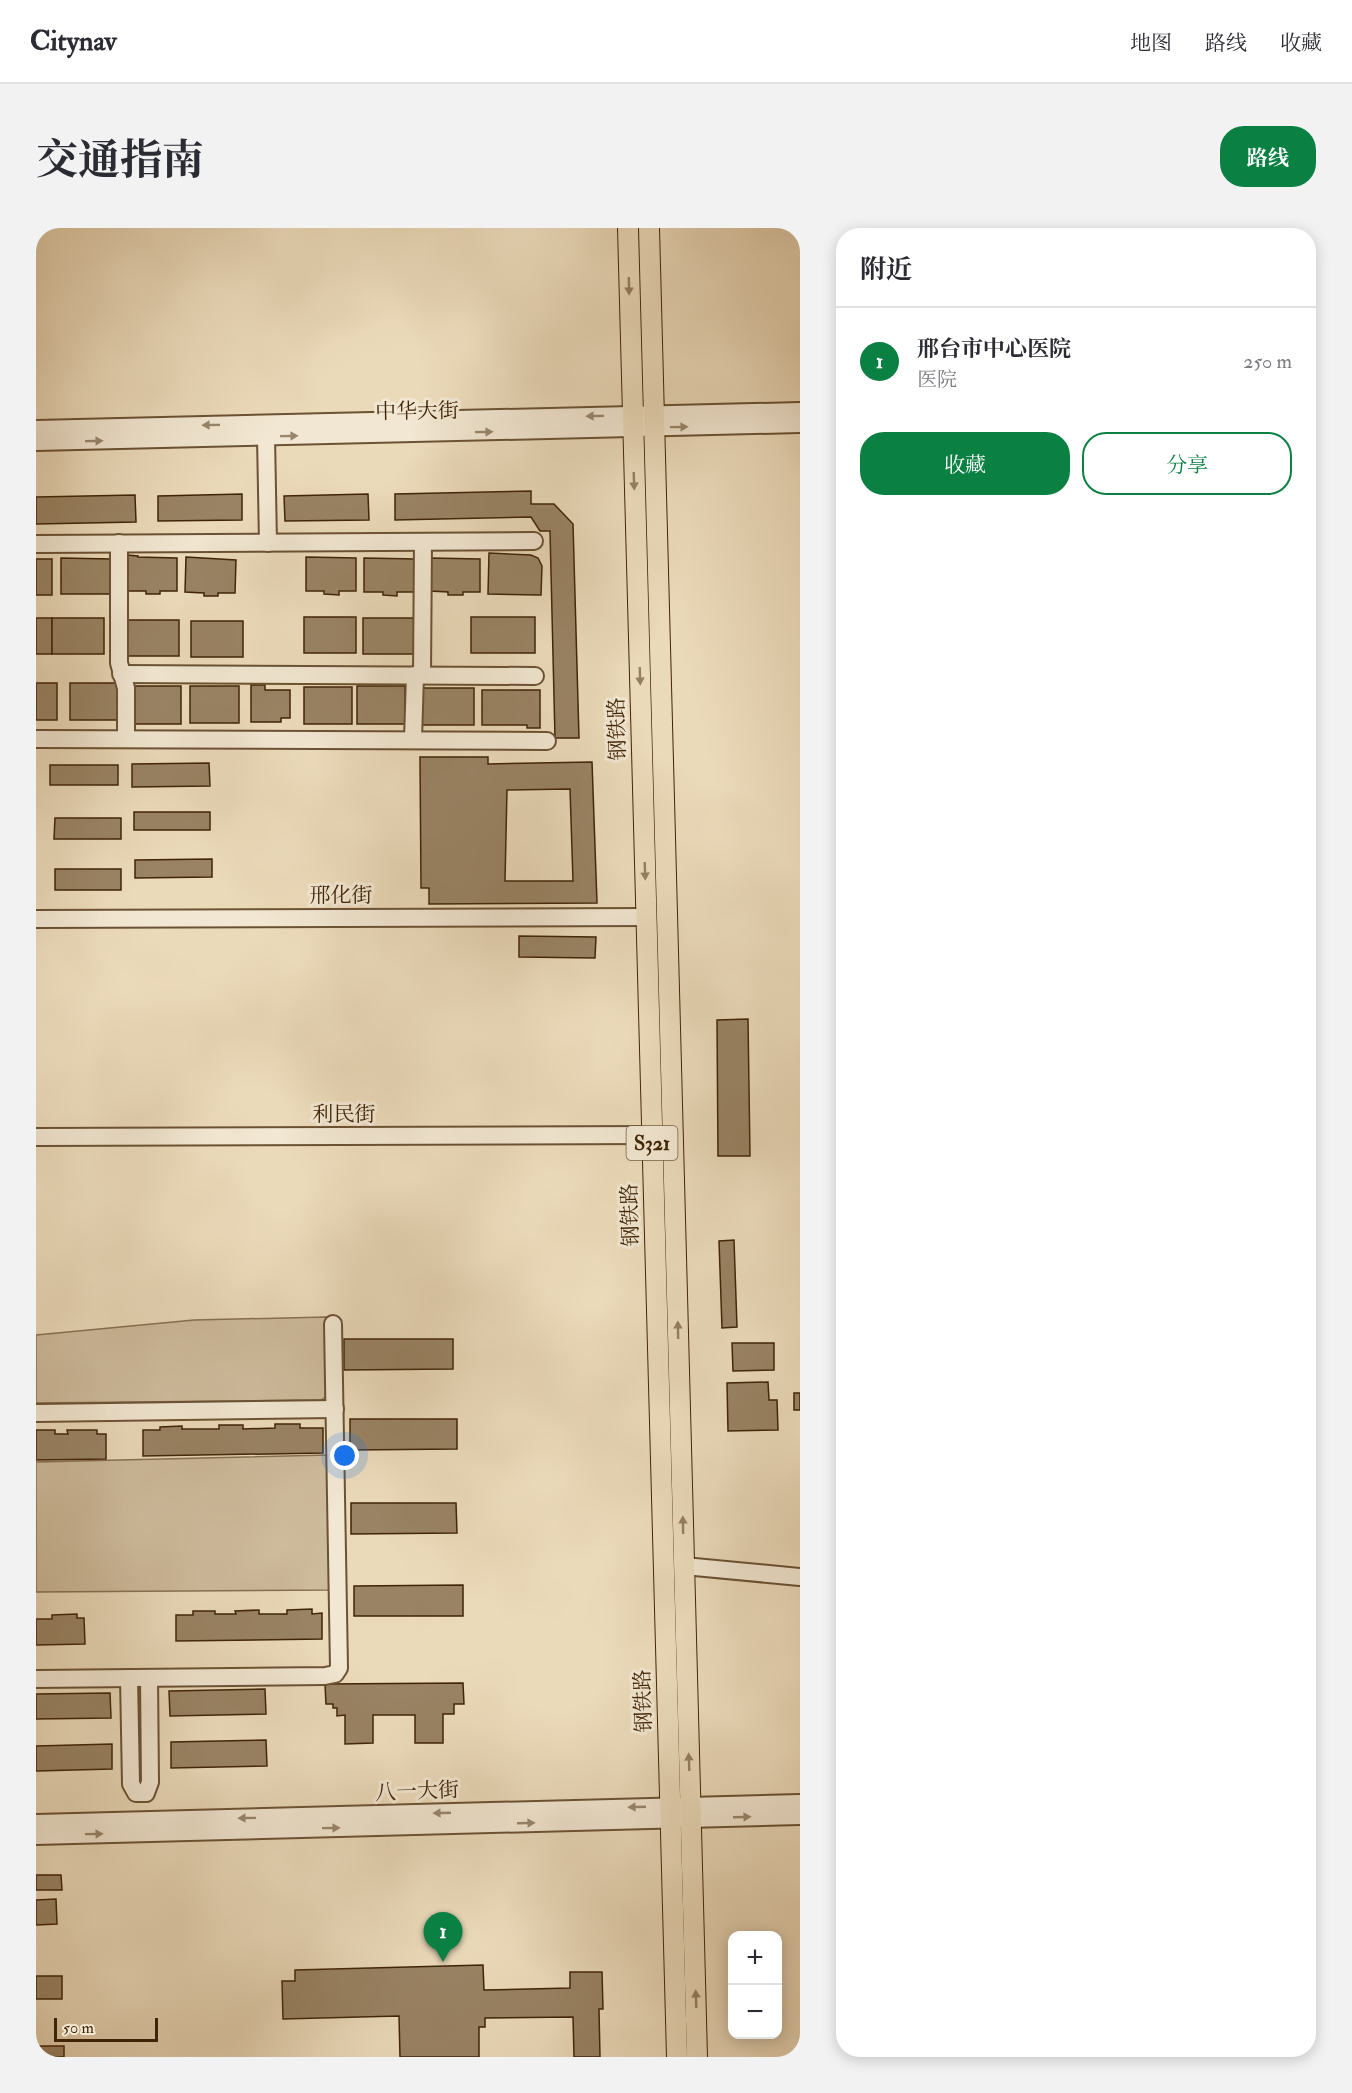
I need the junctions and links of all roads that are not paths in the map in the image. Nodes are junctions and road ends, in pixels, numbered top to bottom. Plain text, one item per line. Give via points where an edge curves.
1 (628, 228) edge
2 (650, 228) edge
3 (800, 411) edge
4 (654, 421) junction
5 (633, 422) junction
6 (800, 424) edge
7 (36, 429) edge
8 (266, 437) junction
9 (36, 442) edge
10 (423, 542) junction
11 (534, 542) dead end
12 (119, 543) junction
13 (268, 543) junction
14 (36, 544) edge
15 (121, 674) junction
16 (418, 675) junction
17 (535, 676) dead end
18 (36, 739) edge
19 (126, 739) junction
20 (413, 741) junction
21 (547, 741) dead end
22 (646, 917) junction
23 (36, 919) edge
24 (652, 1135) junction
25 (36, 1137) edge
26 (333, 1324) dead end
27 (335, 1408) junction
28 (36, 1413) edge
29 (684, 1566) junction
30 (800, 1577) edge
31 (129, 1678) junction
32 (149, 1678) junction
33 (36, 1679) edge
34 (141, 1792) junction
35 (800, 1803) edge
36 (690, 1812) junction
37 (670, 1813) junction
38 (800, 1816) edge
39 (141, 1820) junction
40 (36, 1823) edge
41 (36, 1836) edge
42 (677, 2057) edge
43 (697, 2057) edge

1 -> 5 main road, 钢铁路 / S321
2 - 4 main road, S321
3 - 4 street, 中华大街
4 - 5 street, 中华大街
4 -> 6 street, 中华大街
29 -> 4 main road, S321
5 -> 7 street, 中华大街
8 -> 5 street, 中华大街
5 -> 22 main road, 钢铁路 / S321
9 -> 8 street, 中华大街
8 - 13 street
10 - 11 street
10 - 13 street
10 - 16 street
12 - 13 street
12 - 14 street
12 - 15 street
15 - 16 street
15 - 19 street via 126,688
16 - 17 street
16 - 20 street
18 - 19 street
19 - 20 street
20 - 21 street
22 - 23 street, 邢化街
22 - 24 main road, 钢铁路 / S321
24 - 25 street, 利民街
24 - 37 main road, 钢铁路 / S321
26 - 27 street
27 - 28 street
27 - 32 street via 339,1668 325,1676
29 - 30 street
36 -> 29 main road, S321
31 - 32 street
31 - 33 street
31 - 34 street via 131,1784 136,1793
32 - 34 street via 150,1782 146,1792
34 - 39 street
35 - 36 street, 八一大街
36 - 37 street, 八一大街
36 -> 38 street, 八一大街
43 -> 36 main road, S321
37 -> 39 street, 八一大街
41 -> 37 street, 八一大街
37 - 42 main road, 钢铁路 / S321
39 - 40 street, 八一大街

